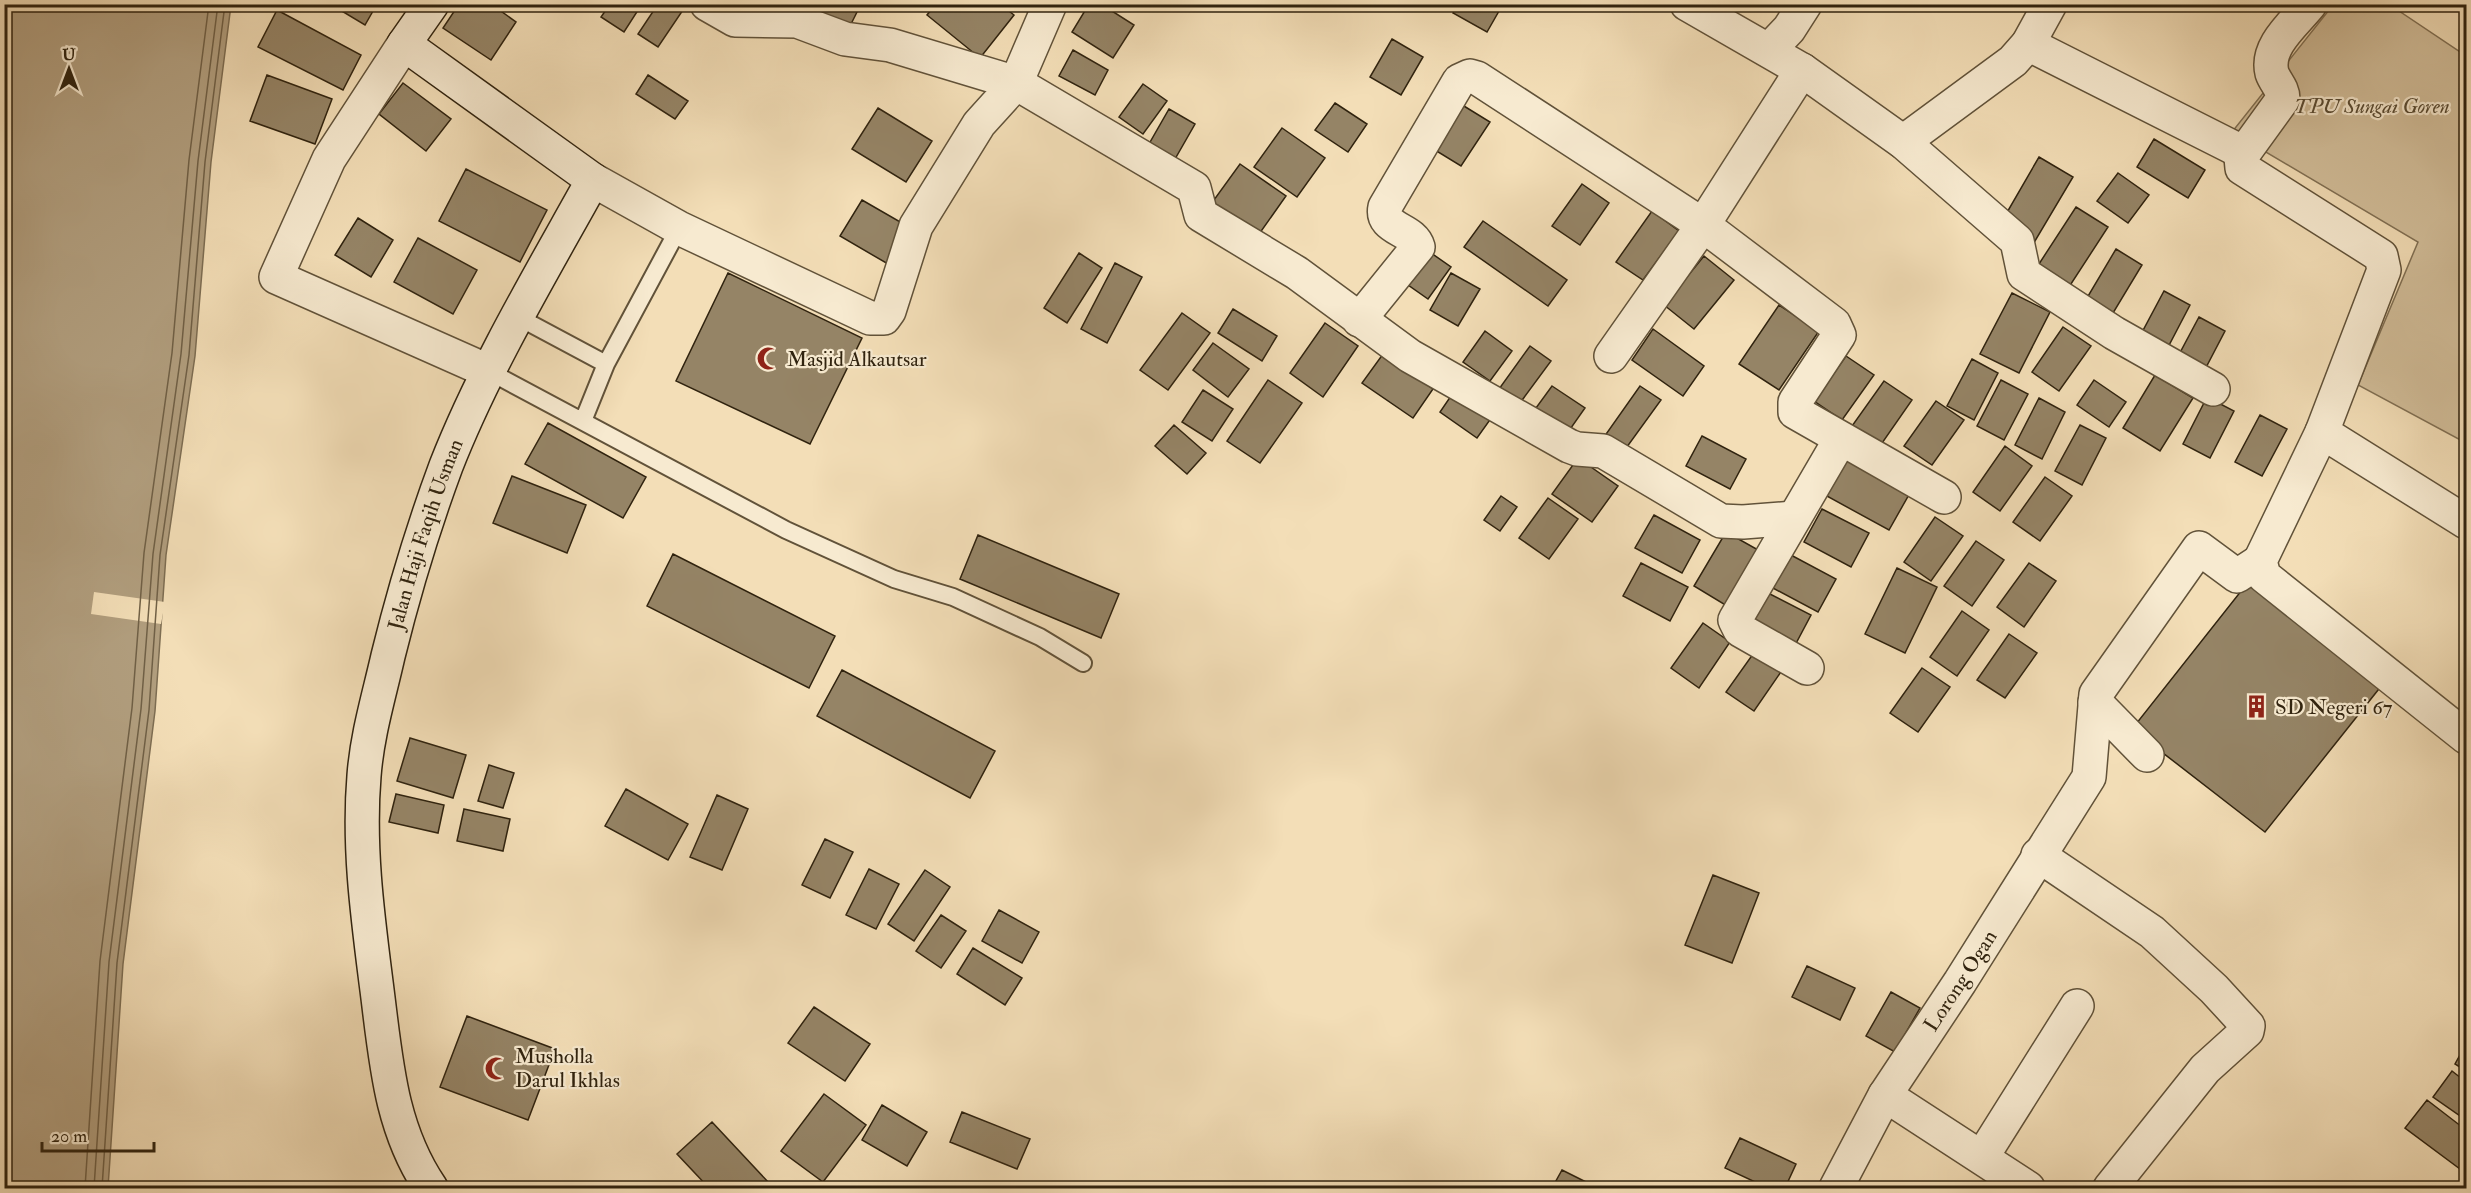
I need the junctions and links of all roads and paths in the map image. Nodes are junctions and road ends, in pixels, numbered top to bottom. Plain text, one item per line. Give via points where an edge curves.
1 (432, 4) edge
2 (707, 4) edge
3 (1050, 4) edge
4 (1687, 4) edge
5 (1805, 4) edge
6 (2050, 4) edge
7 (2310, 4) edge
8 (404, 44) junction
9 (2028, 44) junction
10 (1769, 50) junction
11 (1802, 70) junction
12 (1016, 83) junction
13 (1903, 142) junction
14 (2244, 153) junction
15 (593, 180) junction
16 (1708, 217) junction
17 (679, 228) junction
18 (518, 317) junction
19 (1359, 320) junction
20 (1611, 356) dead end
21 (606, 364) junction
22 (490, 372) junction
23 (2213, 388) dead end
24 (583, 421) junction
25 (2322, 432) junction
26 (1840, 440) junction
27 (1944, 497) dead end
28 (1794, 518) junction
29 (2466, 522) edge
30 (2260, 561) junction
31 (1083, 663) dead end
32 (1807, 668) dead end
33 (2096, 702) junction
34 (2466, 737) edge
35 (2147, 755) dead end
36 (2038, 855) junction
37 (2077, 1006) dead end
38 (1885, 1095) junction
39 (1982, 1157) junction
40 (431, 1188) edge
41 (1836, 1188) edge
42 (2028, 1188) edge
43 (2110, 1188) edge

1 - 8 street
2 - 12 street via 735,20 797,21 845,39 890,45
3 - 12 street
4 - 10 street
5 - 10 street
6 - 9 street
7 - 14 street via 2274,49 2273,75 2283,99
8 - 15 street
8 - 22 street via 329,159 276,277
9 - 13 street via 2013,62
9 - 14 street
10 - 11 street
11 - 13 street
11 - 16 street
12 - 17 street via 979,124 916,226 884,318 870,318
12 - 19 street via 1194,188 1201,215 1285,265
13 - 23 street via 2017,241 2024,274 2114,333
14 - 25 street via 2240,164 2247,173 2384,260 2384,270
15 - 17 street
15 - 18 street, Jalan Haji Faqih Usman
16 - 19 street via 1477,78 1464,78 1384,211 1388,222 1418,247
16 - 20 street
16 - 26 street via 1837,327 1839,335 1794,407 1800,417
17 - 21 lane
18 - 21 lane
18 - 22 street, Jalan Haji Faqih Usman
19 - 28 street via 1410,356 1569,446 1603,451 1721,521
21 - 24 lane
22 - 24 lane
22 - 40 street, Jalan Haji Faqih Usman via 447,464 406,582 371,723 364,777 363,854 385,1065 398,1122
24 - 31 lane via 786,530 894,579 953,597 1040,637
25 - 29 street
25 - 30 street
26 - 27 street
26 - 28 street
28 - 32 street via 1735,620 1740,630
30 - 33 street via 2237,576 2199,548 2096,694
30 - 34 street via 2264,576
33 - 35 street
33 - 36 street, Lorong Ogan via 2089,777
36 - 38 street, Lorong Ogan
36 - 43 street via 2152,932 2214,988 2248,1026 2205,1069
37 - 39 street
38 - 39 street
38 - 41 street, Lorong Ogan
39 - 42 street

